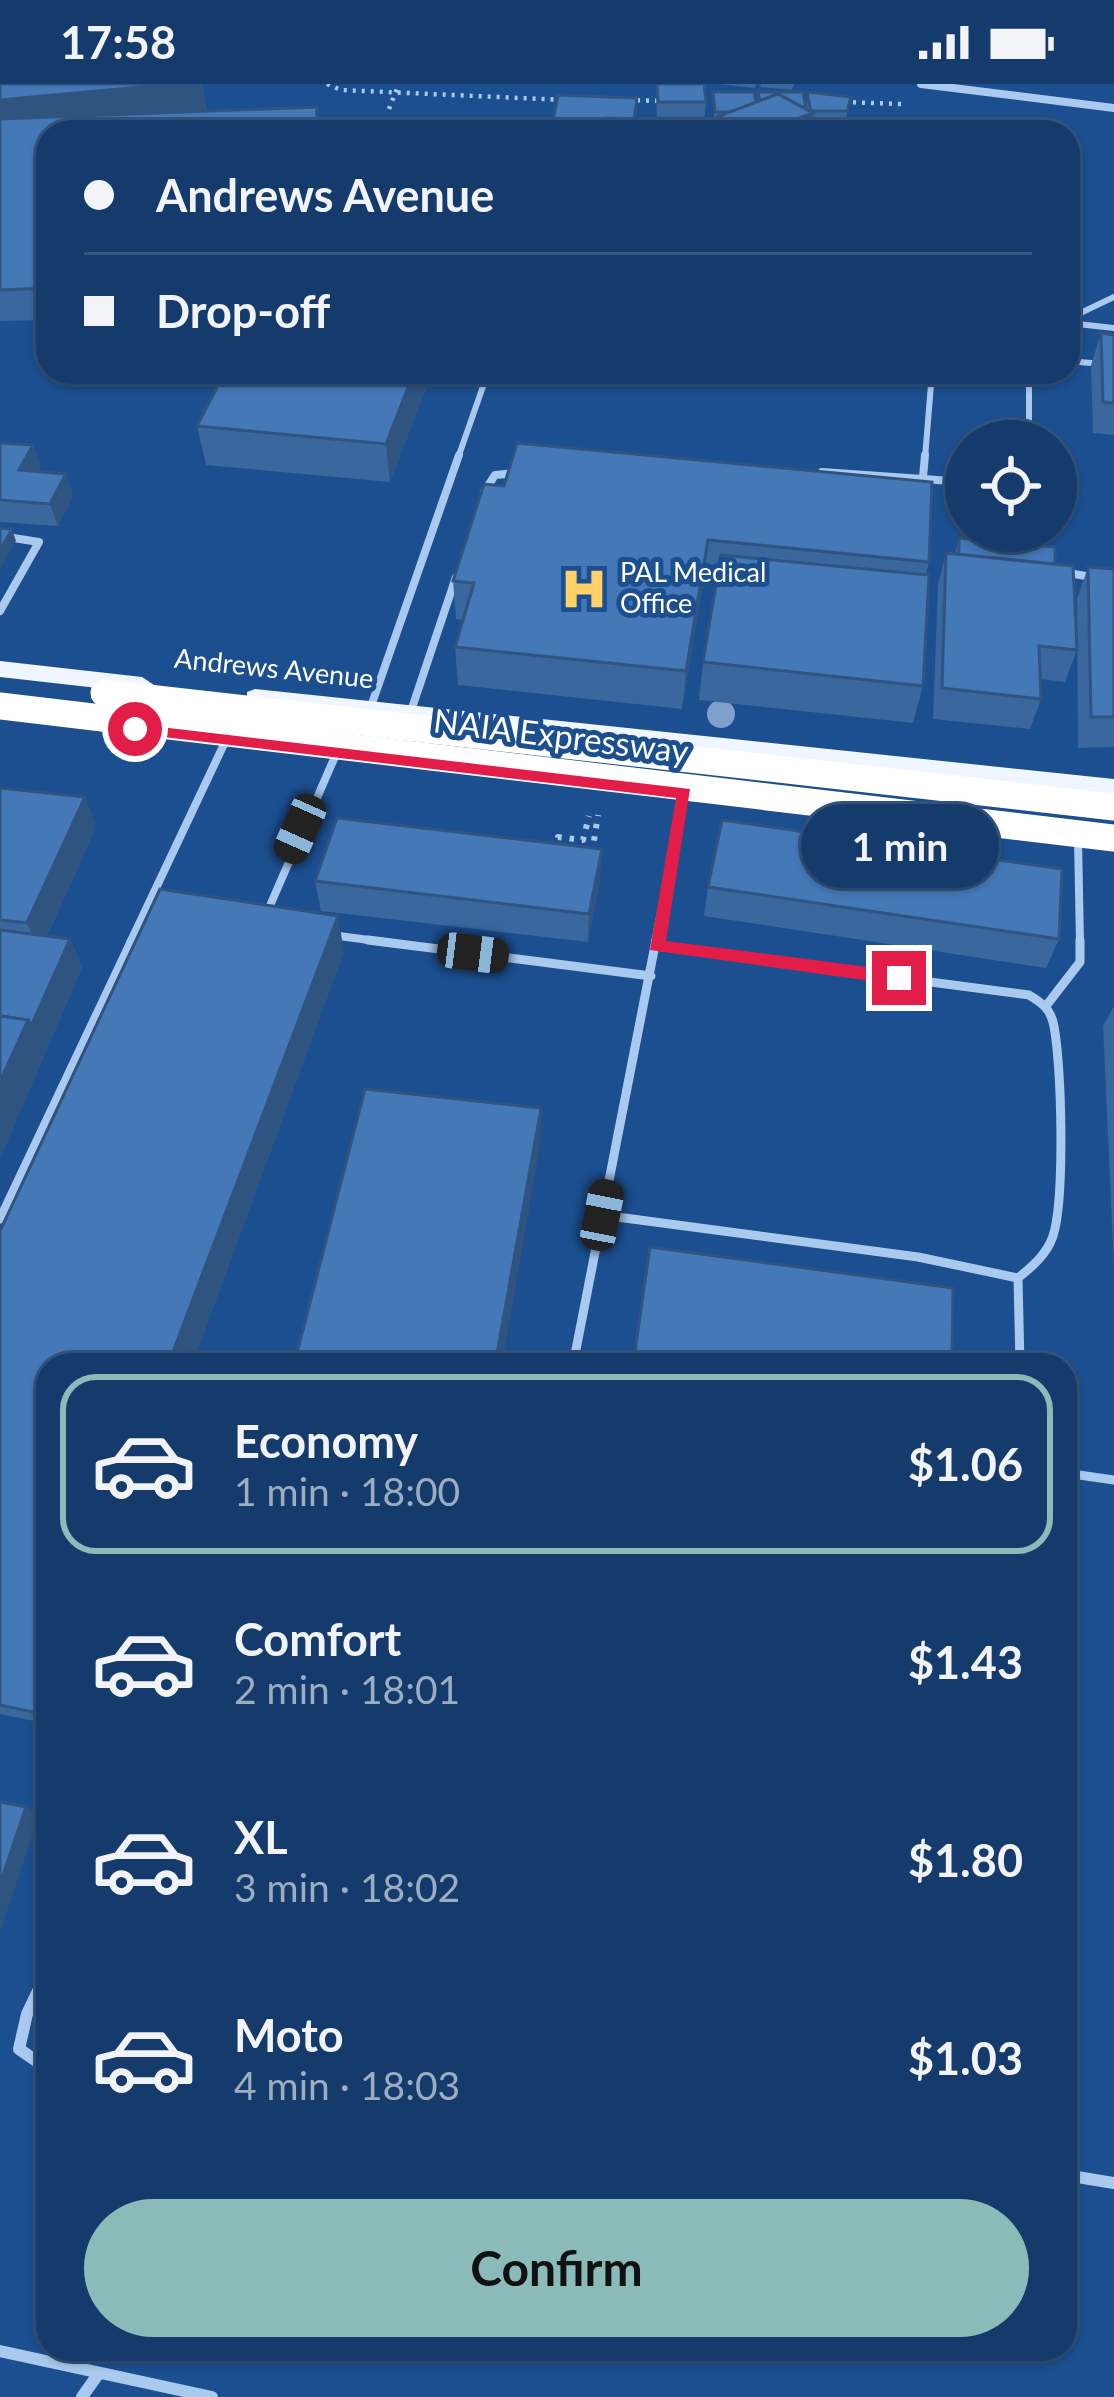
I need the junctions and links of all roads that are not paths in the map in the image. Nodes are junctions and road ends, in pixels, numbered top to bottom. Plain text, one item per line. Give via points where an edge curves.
1 (921, 84) edge
2 (1029, 84) edge
3 (939, 86) edge
4 (1023, 98) junction
5 (1114, 108) edge
6 (1114, 297) edge
7 (1080, 315) edge
8 (1080, 323) edge
9 (1114, 328) edge
10 (1080, 362) edge
11 (1114, 365) edge
12 (484, 384) edge
13 (931, 384) edge
14 (1029, 384) edge
15 (1029, 420) edge
16 (808, 471) edge
17 (531, 473) edge
18 (923, 477) junction
19 (945, 480) edge
20 (479, 507) edge
21 (0, 536) edge
22 (1033, 552) edge
23 (1045, 562) edge
24 (458, 569) edge
25 (1059, 571) edge
26 (1114, 581) edge
27 (0, 610) edge
28 (0, 670) edge
29 (0, 681) edge
30 (370, 709) junction
31 (0, 710) edge
32 (410, 714) junction
33 (226, 740) junction
34 (337, 752) junction
35 (1114, 788) edge
36 (684, 793) junction
37 (1114, 807) edge
38 (1078, 839) junction
39 (1114, 840) edge
40 (277, 927) edge
41 (320, 934) edge
42 (656, 946) junction
43 (651, 976) junction
44 (1046, 1006) junction
45 (602, 1215) junction
46 (0, 1219) edge
47 (1018, 1278) junction
48 (575, 1353) edge
49 (1020, 1353) edge
50 (1077, 1475) edge
51 (1114, 1480) edge
52 (36, 1995) edge
53 (36, 2061) edge
54 (1077, 2177) edge
55 (1114, 2183) edge
56 (0, 2351) edge
57 (36, 2359) edge
58 (45, 2361) edge
59 (99, 2373) junction
60 (82, 2397) edge
61 (212, 2397) edge

1 - 3 street
2 - 4 street
3 - 4 street
4 - 5 street
6 - 7 lane
8 - 9 lane
10 - 11 lane
12 - 30 lane
13 - 18 lane
14 - 15 lane
16 - 18 lane
17 - 20 lane via 495,475
18 - 19 lane
21 - 27 lane via 39,542
22 - 23 lane
24 - 32 lane
25 - 26 lane
28 - 30 main road, Andrews Avenue
29 - 37 highway, NAIA Expressway, bridge
30 - 32 main road, Andrews Avenue
31 - 33 main road
31 - 39 highway, NAIA Expressway, bridge
32 - 35 main road, Andrews Avenue
33 - 34 main road
33 - 46 lane
34 - 36 main road
34 - 40 lane via 265,908
36 - 38 main road
36 - 42 lane
38 - 39 main road
38 - 44 lane via 1080,962
41 - 43 lane
42 - 43 lane
42 - 44 lane via 1029,995
43 - 45 lane
44 - 47 lane via 1059,1206 1038,1264
45 - 47 lane
45 - 48 lane
47 - 49 lane
50 - 51 lane
52 - 53 lane via 19,2049
54 - 55 lane
56 - 57 lane
58 - 59 lane
59 - 60 lane
59 - 61 lane

